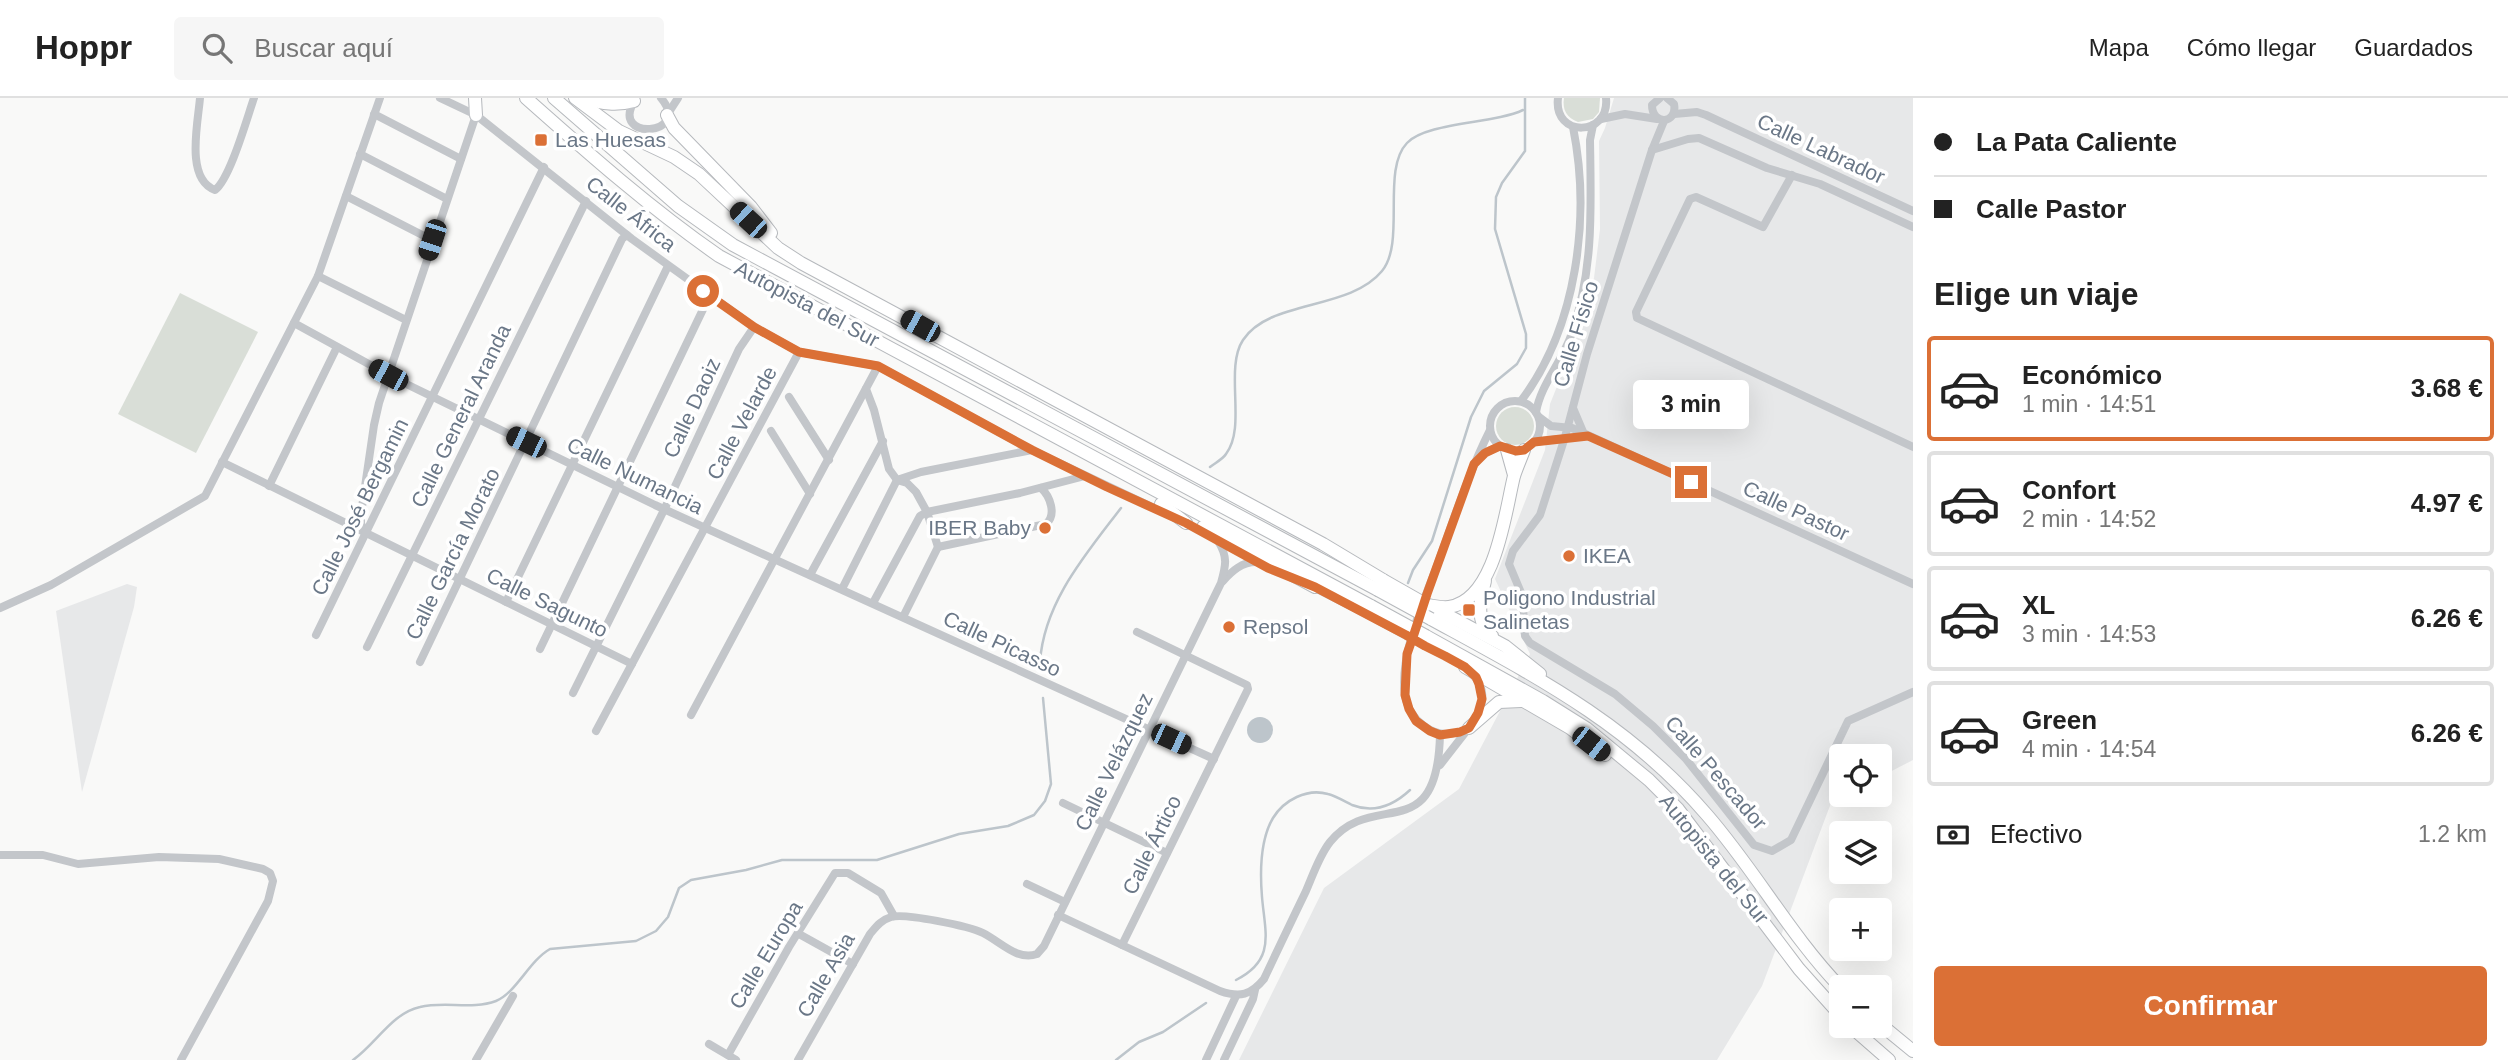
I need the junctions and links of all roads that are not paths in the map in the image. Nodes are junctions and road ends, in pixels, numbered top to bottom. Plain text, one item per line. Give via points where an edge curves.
1 (200, 98) edge
2 (254, 98) edge
3 (380, 98) edge
4 (440, 98) edge
5 (475, 98) edge
6 (526, 98) edge
7 (554, 98) edge
8 (575, 98) edge
9 (585, 98) edge
10 (661, 98) edge
11 (678, 98) edge
12 (1558, 98) edge
13 (1607, 98) edge
14 (1660, 98) edge
15 (1667, 98) edge
16 (636, 99) edge
17 (1653, 105) junction
18 (374, 114) junction
19 (1625, 114) junction
20 (1674, 114) junction
21 (476, 115) junction
22 (667, 115) junction
23 (1636, 116) junction
24 (1601, 119) junction
25 (1661, 120) junction
26 (1593, 125) junction
27 (1573, 127) junction
28 (1652, 150) junction
29 (360, 154) junction
30 (461, 159) junction
31 (544, 167) junction
32 (1791, 174) junction
33 (346, 196) junction
34 (447, 199) junction
35 (586, 201) junction
36 (1913, 211) edge
37 (1913, 227) edge
38 (627, 235) junction
39 (432, 240) junction
40 (801, 263) junction
41 (668, 266) junction
42 (318, 276) junction
43 (711, 297) junction
44 (406, 320) junction
45 (294, 323) junction
46 (754, 327) junction
47 (337, 347) junction
48 (799, 352) junction
49 (878, 366) junction
50 (388, 375) junction
51 (866, 390) junction
52 (433, 397) junction
53 (789, 397) dead end
54 (1521, 401) junction
55 (1573, 407) junction
56 (1537, 415) junction
57 (479, 420) junction
58 (1568, 428) junction
59 (1490, 430) junction
60 (771, 431) dead end
61 (1586, 435) junction
62 (1565, 437) junction
63 (526, 442) junction
64 (883, 442) junction
65 (1529, 446) junction
66 (1913, 447) edge
67 (1504, 448) junction
68 (1032, 450) junction
69 (1083, 454) junction
70 (829, 460) junction
71 (222, 462) junction
72 (572, 464) junction
73 (1474, 464) junction
74 (1514, 475) junction
75 (1086, 476) junction
76 (897, 480) junction
77 (1060, 483) junction
78 (269, 486) junction
79 (617, 487) junction
80 (1041, 488) junction
81 (810, 494) junction
82 (1049, 499) junction
83 (364, 500) junction
84 (1161, 504) junction
85 (377, 510) junction
86 (664, 510) junction
87 (927, 512) junction
88 (361, 513) junction
89 (344, 523) junction
90 (1186, 523) junction
91 (705, 529) junction
92 (366, 533) junction
93 (1217, 541) junction
94 (938, 547) junction
95 (1513, 551) joint
96 (412, 557) junction
97 (775, 560) junction
98 (1256, 562) junction
99 (1489, 568) junction
100 (810, 575) junction
101 (459, 579) junction
102 (1221, 583) junction
103 (1913, 584) edge
104 (1381, 585) junction
105 (1315, 587) junction
106 (842, 589) junction
107 (506, 602) junction
108 (873, 603) junction
109 (0, 608) edge
110 (1369, 610) junction
111 (1429, 610) junction
112 (903, 617) junction
113 (552, 624) junction
114 (1137, 632) dead end
115 (316, 635) dead end
116 (1425, 641) junction
117 (597, 646) junction
118 (1505, 646) junction
119 (367, 647) dead end
120 (540, 649) dead end
121 (1185, 655) junction
122 (420, 662) dead end
123 (632, 664) junction
124 (1465, 667) junction
125 (1555, 688) junction
126 (1913, 692) edge
127 (573, 693) dead end
128 (1531, 704) junction
129 (691, 715) dead end
130 (1469, 728) junction
131 (1149, 729) junction
132 (596, 732) dead end
133 (1440, 735) junction
134 (1214, 760) junction
135 (1440, 765) junction
136 (1063, 803) dead end
137 (1678, 809) junction
138 (1104, 822) junction
139 (1167, 853) junction
140 (0, 855) edge
141 (1027, 884) dead end
142 (1065, 902) junction
143 (1058, 915) junction
144 (894, 916) junction
145 (799, 934) junction
146 (1125, 946) junction
147 (853, 964) junction
148 (1831, 975) edge
149 (1255, 990) junction
150 (513, 996) dead end
151 (1236, 996) junction
152 (1829, 1003) edge
153 (1892, 1035) edge
154 (1863, 1038) edge
155 (709, 1044) dead end
156 (1913, 1051) edge
157 (732, 1058) edge
158 (181, 1060) edge
159 (476, 1060) edge
160 (798, 1060) edge
161 (1206, 1060) edge
162 (1224, 1060) edge
163 (1889, 1060) edge

1 - 2 street via 197,169 215,190 229,167
3 - 18 street
4 - 21 street, Calle África
5 - 21 highway
6 - 69 highway, Autopista del Sur via 625,187 719,256
7 - 104 highway, Autopista del Sur via 677,206 733,245
8 - 40 highway via 619,131 691,168 778,248
9 - 16 highway via 604,104
10 - 22 street
11 - 22 street
12 - 27 street via 1561,117
13 - 19 street
13 - 24 street
14 - 17 street
15 - 20 street via 1674,104
16 - 22 street via 631,118 639,128 656,129
17 - 23 street
17 - 25 street via 1652,113
18 - 29 street
18 - 30 street
19 - 23 street
19 - 24 street
20 - 25 street
20 - 36 street, Calle Labrador via 1706,115
21 - 30 street
21 - 31 street, Calle África
22 - 40 highway via 674,128
23 - 25 street
24 - 26 street
25 - 28 street, Calle Físico
26 - 27 street
26 - 56 street via 1591,227 1583,296 1560,363 1539,398
27 - 54 street via 1580,227 1571,294 1548,360
28 - 32 street via 1699,138
28 - 55 street, Calle Físico
29 - 33 street
29 - 34 street
30 - 34 street
31 - 35 street, Calle África
31 - 52 street, Calle José Bergamin
32 - 37 street
32 - 66 street via 1763,227 1696,197 1690,199 1637,318
33 - 39 street
33 - 42 street
34 - 39 street
35 - 38 street, Calle África
35 - 57 street, Calle General Aranda
38 - 41 street, Calle África
38 - 63 street, Calle García Morato
39 - 44 street
40 - 104 highway via 1323,544
41 - 43 street, Calle África
41 - 72 street
42 - 44 street
42 - 45 street
43 - 46 street, Calle África
43 - 79 street
44 - 50 street
45 - 47 street, Calle Numancia
45 - 71 street
46 - 48 street, Calle África
46 - 86 street, Calle Daoiz via 739,349
47 - 50 street, Calle Numancia
47 - 78 street
48 - 49 street, Calle África
48 - 91 street, Calle Velarde
49 - 51 street
49 - 68 street, Calle África
50 - 52 street, Calle Numancia
50 - 83 street via 374,425
51 - 64 street
51 - 70 street
52 - 57 street, Calle Numancia
52 - 85 street, Calle José Bergamin
53 - 70 street
54 - 56 street
54 - 59 street via 1498,408
55 - 58 street, Calle Físico
55 - 61 street
56 - 58 street, Calle Pastor via 1551,426
56 - 65 street via 1540,430
57 - 63 street, Calle Numancia
57 - 96 street, Calle General Aranda
58 - 61 street, Calle Pastor
58 - 62 street, Calle Físico
59 - 67 street
59 - 73 street
60 - 81 street
61 - 62 street, Calle Pastor
61 - 103 street, Calle Pastor
62 - 65 street, Calle Pastor
62 - 95 street, Calle Físico via 1540,514
63 - 72 street, Calle Numancia
63 - 101 street, Calle García Morato
64 - 76 street via 889,469
64 - 100 street
65 - 67 street
65 - 74 highway
67 - 73 street via 1485,453
67 - 74 highway
68 - 75 street, Calle África
68 - 76 street
69 - 84 highway
69 - 110 highway, Autopista del Sur
70 - 81 street
71 - 78 street, Calle Sagunto
71 - 109 street via 205,496 51,585
72 - 79 street, Calle Numancia
72 - 107 street
73 - 133 street via 1407,654 1409,709 1416,721
74 - 99 highway via 1506,522
75 - 77 street
75 - 90 street, Calle África
76 - 87 street via 916,492
76 - 106 street
77 - 80 street
77 - 82 street
78 - 89 street, Calle Sagunto
79 - 86 street, Calle Numancia
79 - 113 street
80 - 82 street
80 - 87 street
81 - 97 street
82 - 94 street via 1052,514 1046,524
83 - 85 street via 370,510
83 - 88 street
84 - 90 highway
84 - 105 highway
85 - 92 street, Calle José Bergamin
86 - 91 street, Calle Numancia
86 - 117 street, Calle Daoiz
87 - 94 street
87 - 108 street via 920,516
88 - 89 street
88 - 92 street
89 - 92 street, Calle Sagunto
90 - 93 street, Calle África
91 - 97 street, Calle Numancia
91 - 123 street, Calle Velarde
92 - 96 street, Calle Sagunto
92 - 115 street, Calle José Bergamin
93 - 98 street, Calle África
93 - 102 street, Calle Velázquez via 1226,553
94 - 112 street
95 - 126 street, Calle Pescador via 1509,564 1522,595 1525,636 1530,643 1615,694 1653,726 1686,759 1754,845 1772,851 1791,840 1844,725
96 - 101 street, Calle Sagunto
96 - 119 street, Calle General Aranda
97 - 100 street, Calle Picasso
97 - 129 street
98 - 102 street, Calle Velázquez via 1239,566
98 - 105 street, Calle África
99 - 111 highway via 1461,603
99 - 118 highway via 1480,619 1487,632
100 - 106 street, Calle Picasso
101 - 107 street, Calle Sagunto
101 - 122 street, Calle García Morato
102 - 121 street, Calle Velázquez
104 - 111 highway, Autopista del Sur, bridge
105 - 110 street, Calle África
106 - 108 street, Calle Picasso
107 - 113 street, Calle Sagunto
108 - 112 street, Calle Picasso
110 - 116 highway, Autopista del Sur, bridge
111 - 118 highway
111 - 125 highway, Autopista del Sur
112 - 131 street, Calle Picasso
113 - 117 street, Calle Sagunto
113 - 120 street
114 - 121 street
116 - 124 street
116 - 137 highway, Autopista del Sur via 1544,701 1586,728
117 - 123 street, Calle Sagunto
117 - 127 street, Calle Daoiz
118 - 125 highway
121 - 131 street, Calle Velázquez
121 - 134 street, Calle Ártico via 1247,685
123 - 132 street, Calle Velarde
124 - 128 highway
124 - 130 street via 1478,681 1482,699
125 - 148 highway, Autopista del Sur via 1630,740 1679,785
128 - 130 highway via 1499,702
128 - 137 highway
130 - 133 street
130 - 135 street
131 - 134 street, Calle Picasso
131 - 138 street, Calle Velázquez
133 - 135 street
134 - 139 street, Calle Ártico
135 - 149 street via 1420,802 1349,826 1329,844
136 - 138 street
137 - 152 highway, Autopista del Sur
138 - 139 street
138 - 142 street, Calle Velázquez
139 - 146 street, Calle Ártico
140 - 158 street via 43,855 78,864 159,857 219,859 270,873 273,881 268,901
141 - 142 street
142 - 143 street, Calle Velázquez
143 - 144 street, Calle Velázquez via 1044,946 1037,954 1023,957 972,929
143 - 146 street
144 - 145 street, Calle Europa via 881,892 848,873 835,873
144 - 147 street, Calle Asia via 876,926
145 - 147 street
145 - 157 street, Calle Europa
146 - 151 street
147 - 160 street, Calle Asia
149 - 151 street
149 - 162 street
150 - 159 street
151 - 161 street
153 - 156 highway
154 - 163 highway
155 - 157 street

